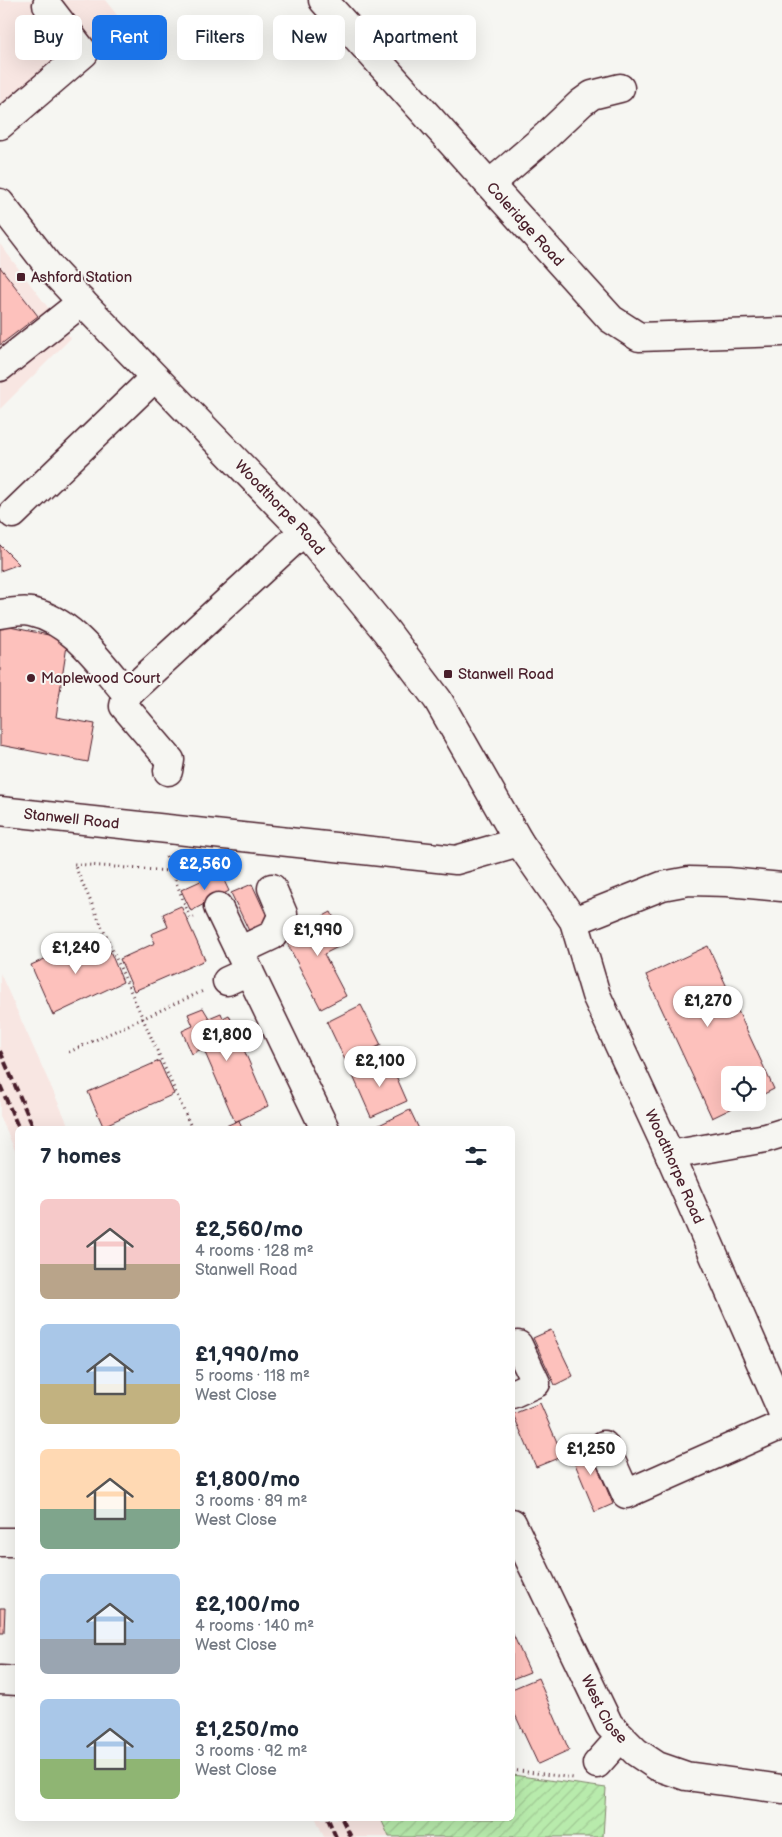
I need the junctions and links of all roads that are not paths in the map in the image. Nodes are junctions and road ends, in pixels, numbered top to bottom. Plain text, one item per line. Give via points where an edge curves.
1 (323, 0) edge
2 (47, 5) dead end
3 (620, 88) dead end
4 (0, 125) edge
5 (490, 184) junction
6 (0, 203) edge
7 (82, 302) junction
8 (782, 332) edge
9 (0, 367) edge
10 (154, 378) junction
11 (13, 514) dead end
12 (304, 531) junction
13 (0, 614) edge
14 (127, 694) junction
15 (168, 771) dead end
16 (0, 811) edge
17 (519, 842) junction
18 (782, 887) edge
19 (272, 888) dead end
20 (218, 907) road end
21 (574, 921) junction
22 (238, 962) junction
23 (323, 1126) edge
24 (782, 1133) edge
25 (670, 1155) junction
26 (518, 1345) dead end
27 (515, 1393) edge
28 (782, 1411) edge
29 (782, 1425) edge
30 (604, 1445) dead end
31 (515, 1529) edge
32 (0, 1542) edge
33 (15, 1542) edge
34 (0, 1680) edge
35 (15, 1681) edge
36 (621, 1738) junction
37 (597, 1764) road end
38 (782, 1789) edge

1 - 5 street, Coleridge Road
2 - 4 street via 84,53
3 - 5 street via 592,95 581,103
5 - 8 street, Coleridge Road via 610,319 639,337
6 - 7 street, Woodthorpe Road via 51,269
7 - 9 street
7 - 10 street, Woodthorpe Road
10 - 11 street
10 - 12 street, Woodthorpe Road
12 - 14 street
12 - 17 street, Woodthorpe Road via 438,700
13 - 14 street via 30,611 58,622 76,636
14 - 15 street via 124,706 170,760
16 - 17 street, Stanwell Road via 456,860
17 - 21 street
18 - 21 street via 728,882 671,884
19 - 22 street via 283,914 273,935
20 - 22 street
21 - 25 street, Woodthorpe Road via 596,995
22 - 23 street
24 - 25 street
25 - 28 street, Woodthorpe Road
26 - 27 street via 536,1383
29 - 30 street via 626,1494
31 - 36 street, West Close via 609,1725
32 - 33 street
34 - 35 street
36 - 37 street
36 - 38 street, West Close via 657,1766 686,1776

